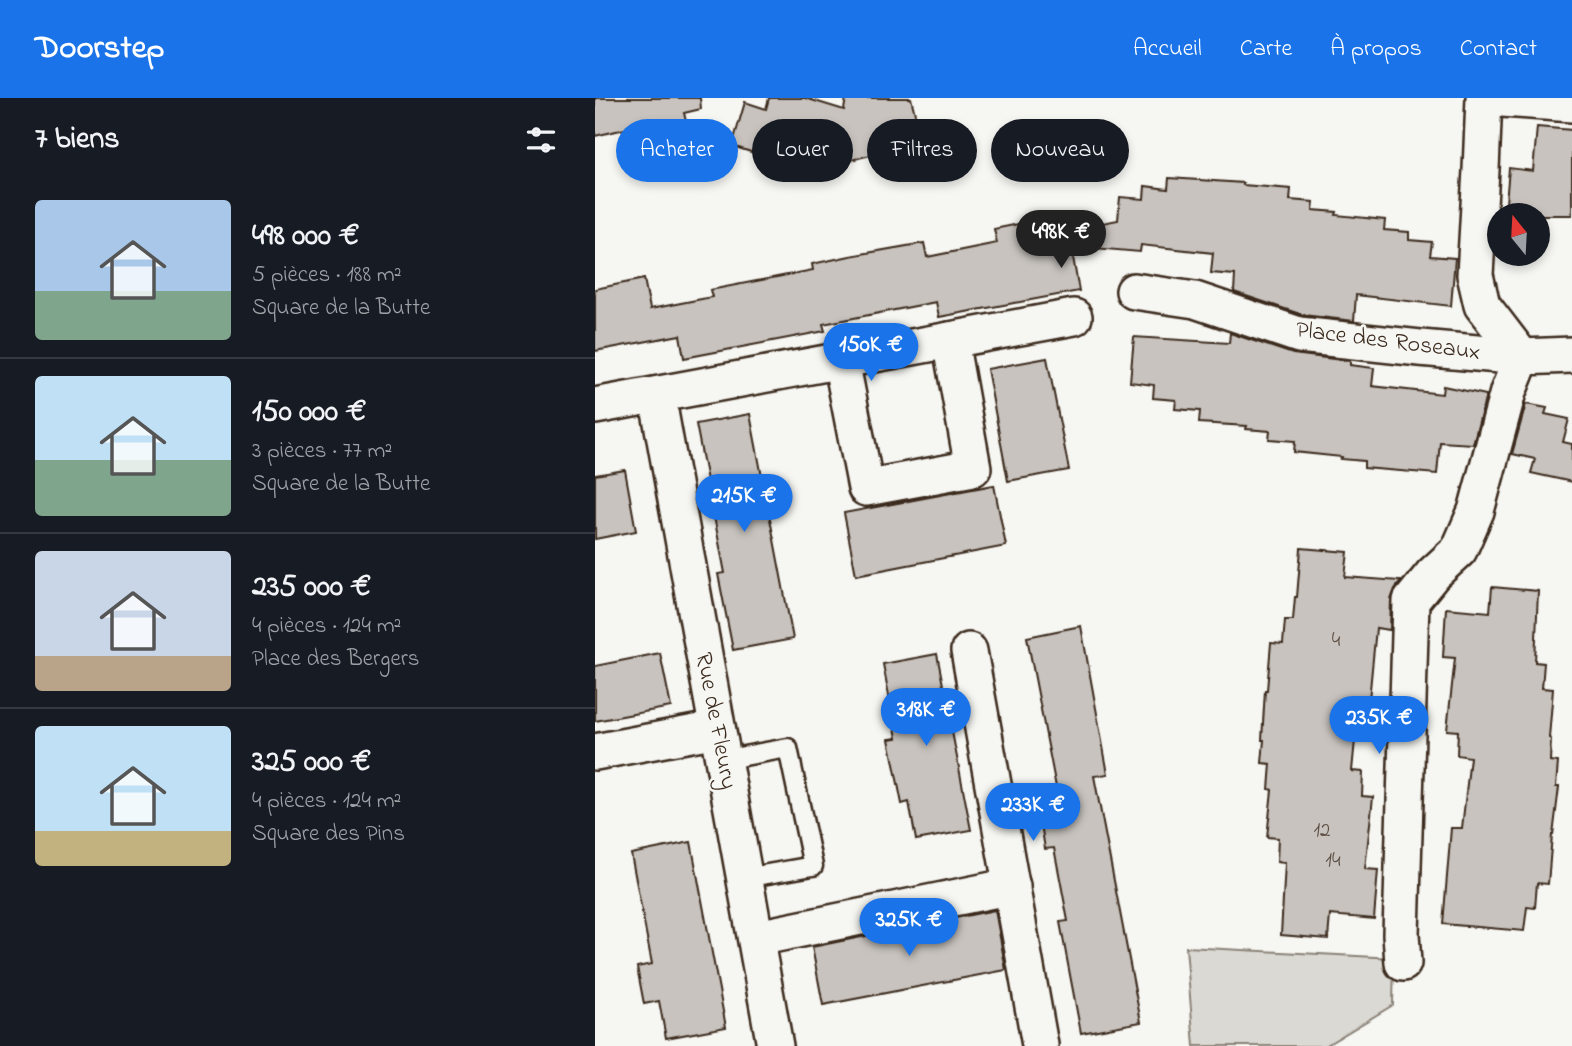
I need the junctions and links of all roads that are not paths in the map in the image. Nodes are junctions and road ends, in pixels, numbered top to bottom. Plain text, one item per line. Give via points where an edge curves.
1 (1485, 98) edge
2 (1572, 104) edge
3 (1134, 291) dead end
4 (1075, 317) dead end
5 (950, 340) junction
6 (1572, 355) edge
7 (1522, 357) junction
8 (841, 360) junction
9 (657, 395) junction
10 (595, 406) edge
11 (969, 651) dead end
12 (720, 744) junction
13 (595, 752) edge
14 (745, 878) junction
15 (1012, 886) junction
16 (757, 937) junction
17 (1403, 963) dead end
18 (1041, 1045) edge
19 (775, 1046) edge

1 - 2 street
1 - 7 street via 1475,275 1482,305
3 - 7 street, Place des Roseaux via 1195,300 1299,335
4 - 5 street
5 - 8 street
5 - 8 street via 973,468 879,486 866,488
6 - 7 street, Place des Roseaux
7 - 17 street via 1476,511 1459,550 1411,601
8 - 9 street
9 - 10 street
9 - 12 street, Rue de Fleury
11 - 15 street
12 - 13 street
12 - 14 street, Rue de Fleury
12 - 14 lane via 788,748 813,866
14 - 16 street, Rue de Fleury
15 - 16 street
15 - 18 street
16 - 19 street, Rue de Fleury

